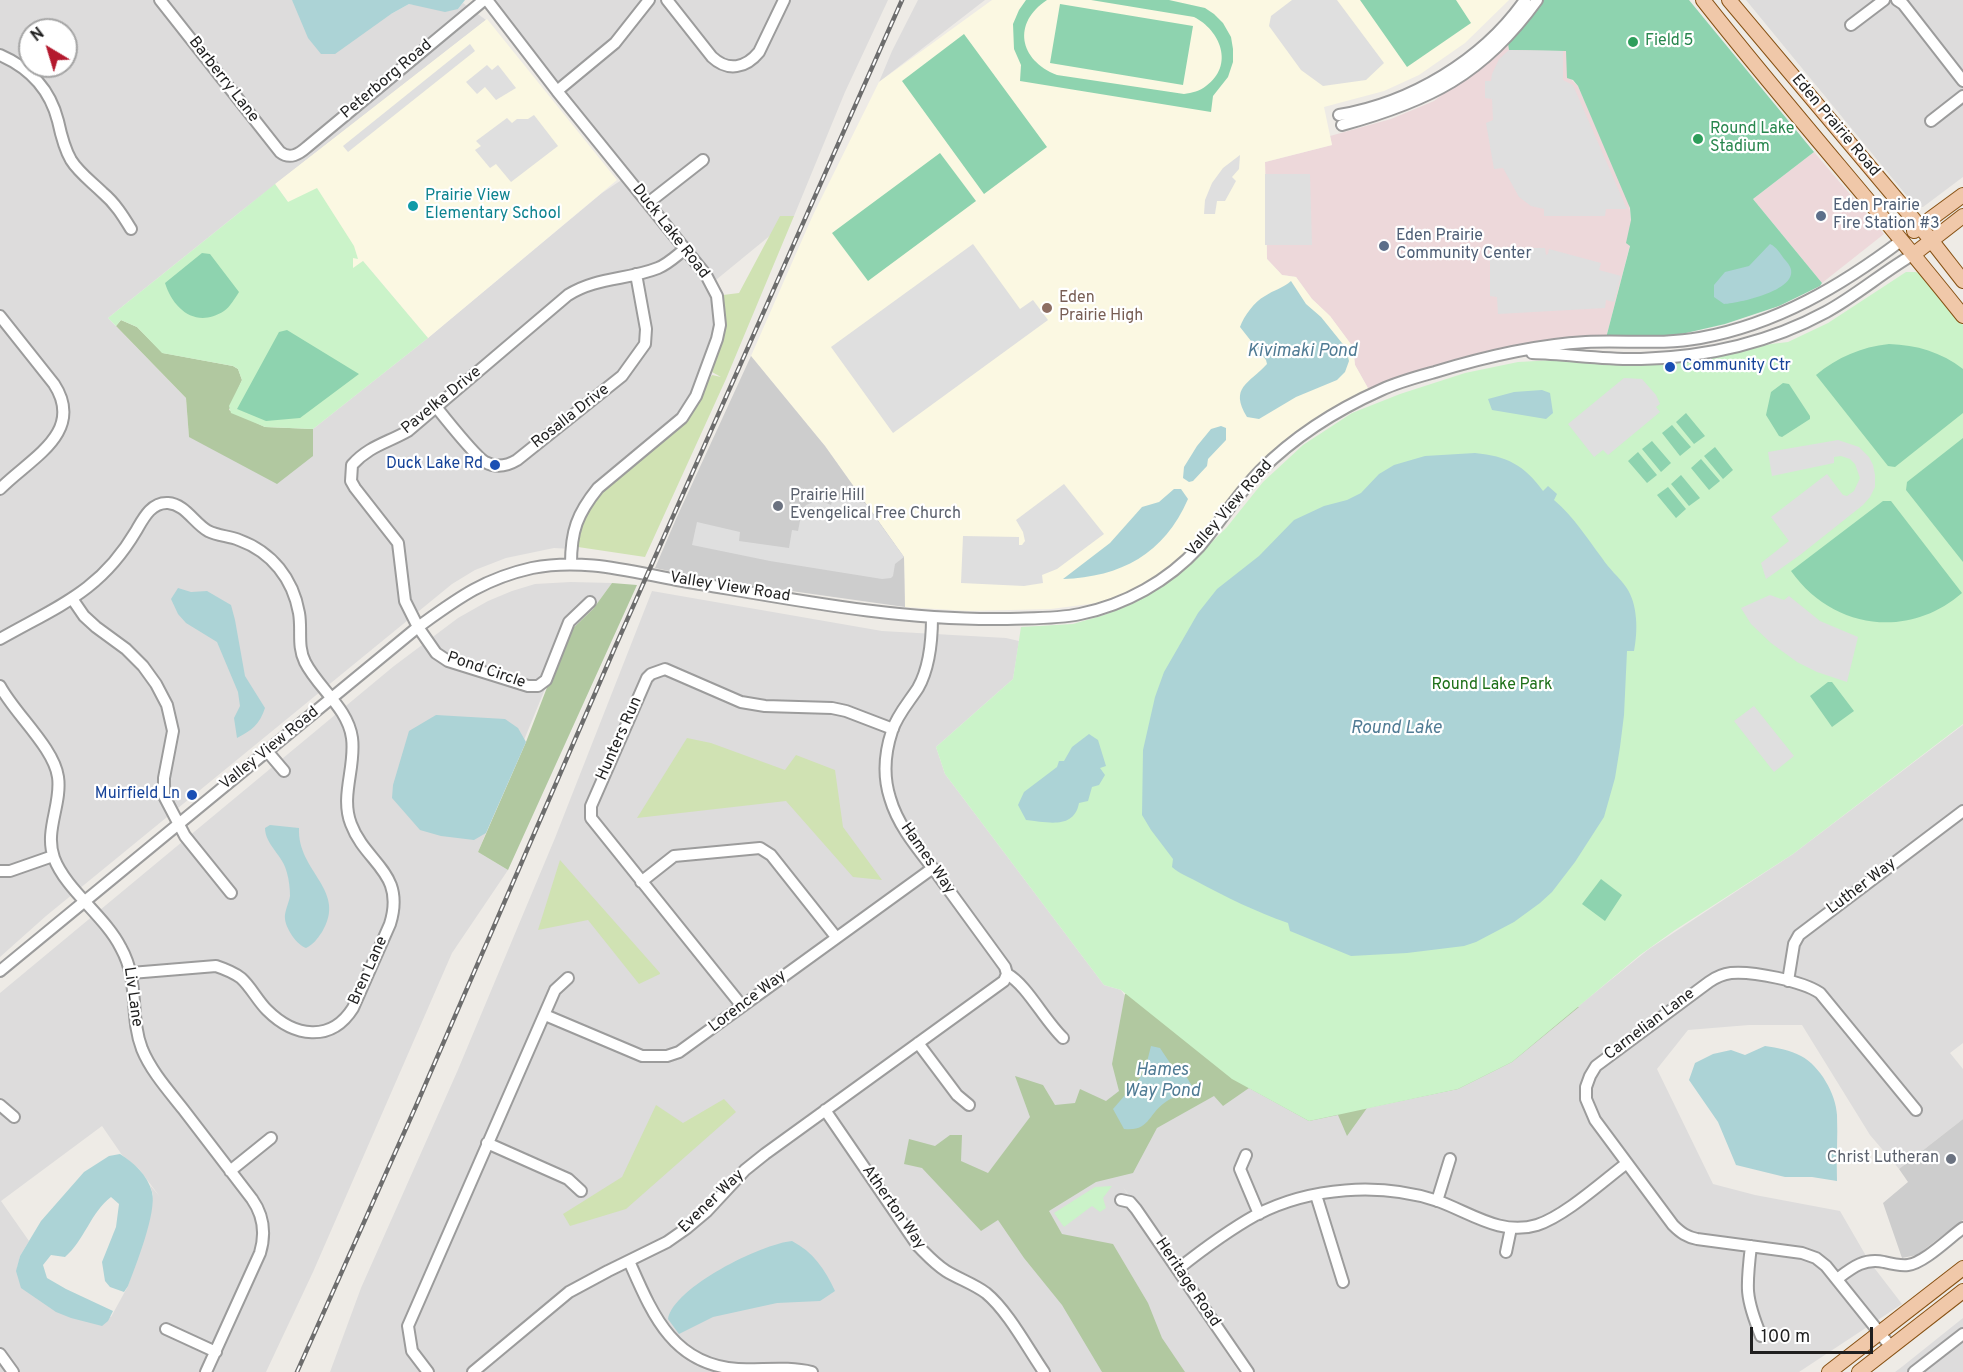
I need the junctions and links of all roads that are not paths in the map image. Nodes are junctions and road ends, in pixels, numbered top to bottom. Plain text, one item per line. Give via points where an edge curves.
1 (160, 0) edge
2 (485, 0) edge
3 (649, 0) edge
4 (667, 0) edge
5 (784, 0) edge
6 (1525, 0) edge
7 (1537, 0) edge
8 (1703, 0) edge
9 (1729, 0) edge
10 (1884, 0) edge
11 (1897, 0) edge
12 (1851, 24) dead end
13 (0, 55) edge
14 (1963, 81) edge
15 (558, 91) junction
16 (1963, 96) edge
17 (1931, 121) dead end
18 (288, 156) joint
19 (703, 160) dead end
20 (1963, 195) edge
21 (648, 203) junction
22 (1963, 216) edge
23 (1920, 227) junction
24 (131, 229) dead end
25 (1902, 240) junction
26 (1931, 240) junction
27 (685, 249) junction
28 (1914, 254) junction
29 (636, 274) junction
30 (1963, 281) edge
31 (0, 316) edge
32 (1963, 316) edge
33 (1512, 353) junction
34 (436, 407) junction
35 (0, 489) edge
36 (571, 564) junction
37 (73, 600) junction
38 (590, 602) dead end
39 (932, 617) junction
40 (418, 627) junction
41 (0, 639) edge
42 (0, 686) edge
43 (331, 699) junction
44 (893, 729) junction
45 (267, 751) junction
46 (284, 771) dead end
47 (1962, 815) edge
48 (178, 824) junction
49 (53, 856) junction
50 (933, 868) junction
51 (0, 872) edge
52 (641, 882) junction
53 (231, 893) dead end
54 (84, 901) junction
55 (836, 937) junction
56 (0, 971) edge
57 (131, 973) junction
58 (1006, 974) junction
59 (568, 978) dead end
60 (1788, 981) junction
61 (742, 1006) junction
62 (545, 1015) junction
63 (1064, 1038) dead end
64 (918, 1043) junction
65 (0, 1105) edge
66 (969, 1106) dead end
67 (825, 1110) junction
68 (1916, 1110) dead end
69 (14, 1117) dead end
70 (271, 1138) dead end
71 (487, 1143) junction
72 (1246, 1155) dead end
73 (1450, 1159) dead end
74 (1627, 1163) junction
75 (230, 1171) junction
76 (581, 1191) dead end
77 (1316, 1195) junction
78 (1121, 1200) dead end
79 (1437, 1201) junction
80 (1259, 1214) junction
81 (1511, 1228) junction
82 (1963, 1228) edge
83 (1751, 1246) junction
84 (1506, 1252) dead end
85 (629, 1262) junction
86 (1963, 1268) edge
87 (1178, 1269) junction
88 (1837, 1279) junction
89 (1343, 1282) dead end
90 (1963, 1291) edge
91 (166, 1329) dead end
92 (1880, 1332) junction
93 (1963, 1334) edge
94 (1761, 1336) dead end
95 (1891, 1347) junction
96 (216, 1352) junction
97 (0, 1353) edge
98 (740, 1370) edge
99 (13, 1372) edge
100 (206, 1372) edge
101 (428, 1372) edge
102 (474, 1372) edge
103 (812, 1372) edge
104 (1044, 1372) edge
105 (1248, 1372) edge
106 (1829, 1372) edge
107 (1859, 1372) edge
108 (1914, 1372) edge

1 - 18 street, Barberry Lane via 280,152
2 - 15 street, Duck Lake Road
2 - 18 street, Peterborg Road via 308,147
3 - 15 street via 615,43
4 - 5 street via 712,57 727,67 737,67 759,52
6 - 7 street via 1481,48 1445,74 1340,120 1386,112 1442,88 1496,48
8 - 25 main road, Eden Prairie Road
9 - 23 main road, Eden Prairie Road
10 - 12 street
11 - 14 street
13 - 24 street via 38,81 53,105 72,161 114,203
15 - 21 street, Duck Lake Road
16 - 17 street
19 - 21 street
20 - 23 main road, Valley View Road
21 - 27 street, Duck Lake Road
22 - 26 main road, Valley View Road
23 - 25 main road, Valley View Road
23 - 26 main road, Eden Prairie Road
25 - 28 main road, Eden Prairie Road
25 - 33 street, Valley View Road via 1814,299 1737,330 1686,340 1590,342
26 - 28 main road, Valley View Road
26 - 30 main road, Eden Prairie Road
27 - 29 street, Pavelka Drive via 660,267
27 - 36 street, Duck Lake Road via 717,296 720,326 712,357 682,418 589,499 573,529
28 - 32 main road, Eden Prairie Road
28 - 33 street, Valley View Road via 1824,313 1734,348 1640,359
29 - 34 street, Pavelka Drive via 596,282 568,295
29 - 34 street, Rosalla Drive via 647,336 641,351 627,371 517,459 495,470
31 - 35 street via 61,393 63,417 54,440
33 - 39 street, Valley View Road via 1399,383 1332,414 1302,434 1262,470 1188,558 1167,576 1130,597 1065,616
34 - 40 street, Pavelka Drive via 408,431 371,449 352,465 351,473 355,488 398,543 405,601
36 - 39 street, Valley View Road via 607,566 752,593
36 - 40 street, Valley View Road via 532,568 482,584
37 - 41 street, Bren Lane
37 - 43 street, Bren Lane via 114,563 150,509 167,503 177,505 210,532 253,547 280,569 297,601 302,656
37 - 48 street via 84,616 142,666 168,705 173,730 164,796
38 - 40 street, Pond Circle via 568,622 546,680 538,686 448,661 436,653
39 - 44 street, Hames Way via 926,670
40 - 43 street, Valley View Road
42 - 49 street via 47,750 58,774
43 - 45 street, Valley View Road
43 - 57 street, Bren Lane via 352,738 347,796 351,824 389,880 394,897 390,924 347,1017 324,1032 297,1029 268,1011 239,976 216,966
44 - 50 street, Hames Way via 886,765 890,798 905,831
44 - 52 street, Hunters Run via 832,708 741,702 665,669 651,674 590,812 595,824
45 - 46 street
45 - 48 street, Valley View Road
47 - 60 street, Luther Way via 1799,935
48 - 53 street
48 - 54 street, Valley View Road
49 - 51 street
49 - 54 street, Liv Lane
50 - 55 street, Lorence Way
50 - 58 street, Hames Way via 1005,967
52 - 55 street via 674,856 760,848 771,855
52 - 61 street, Hunters Run
54 - 56 street, Valley View Road
54 - 57 street, Liv Lane via 121,947
55 - 61 street, Lorence Way
57 - 75 street, Liv Lane via 142,1049 160,1080
58 - 63 street, Hames Way via 1016,979
58 - 64 street, Evener Way via 1004,981
59 - 62 street via 555,990
60 - 68 street, Carnelian Lane via 1810,986 1828,1001
60 - 74 street, Carnelian Lane via 1741,973 1718,976 1596,1066 1586,1087 1589,1110
61 - 62 street, Lorence Way via 684,1049 654,1057 630,1052
62 - 71 street
64 - 66 street
64 - 67 street, Evener Way
65 - 69 street
67 - 85 street, Evener Way via 745,1170 687,1228
67 - 104 street, Atherton Way via 918,1246 947,1272 988,1295
70 - 75 street
71 - 76 street via 568,1179
71 - 101 street via 408,1326 412,1351
72 - 80 street via 1240,1169
73 - 79 street
74 - 81 street via 1554,1217 1538,1225
74 - 83 street, Carnelian Lane via 1680,1232 1697,1239
75 - 96 street, Liv Lane via 258,1208 263,1242
77 - 79 street via 1378,1191
77 - 80 street
77 - 89 street
78 - 87 street, Heritage Road via 1136,1209
79 - 81 street via 1490,1224
80 - 87 street
81 - 84 street
82 - 88 street via 1914,1263 1865,1261
83 - 88 street, Carnelian Lane via 1816,1258
83 - 94 street via 1746,1289
85 - 98 street via 658,1323 670,1336 696,1358
85 - 102 street, Evener Way via 569,1292
86 - 92 main road
87 - 105 street, Heritage Road
88 - 92 street, Carnelian Lane
90 - 95 main road
91 - 96 street
92 - 95 street, Carnelian Lane
92 - 106 main road
93 - 108 street
95 - 107 main road
96 - 100 street, Liv Lane
97 - 99 street
98 - 103 street via 784,1368

